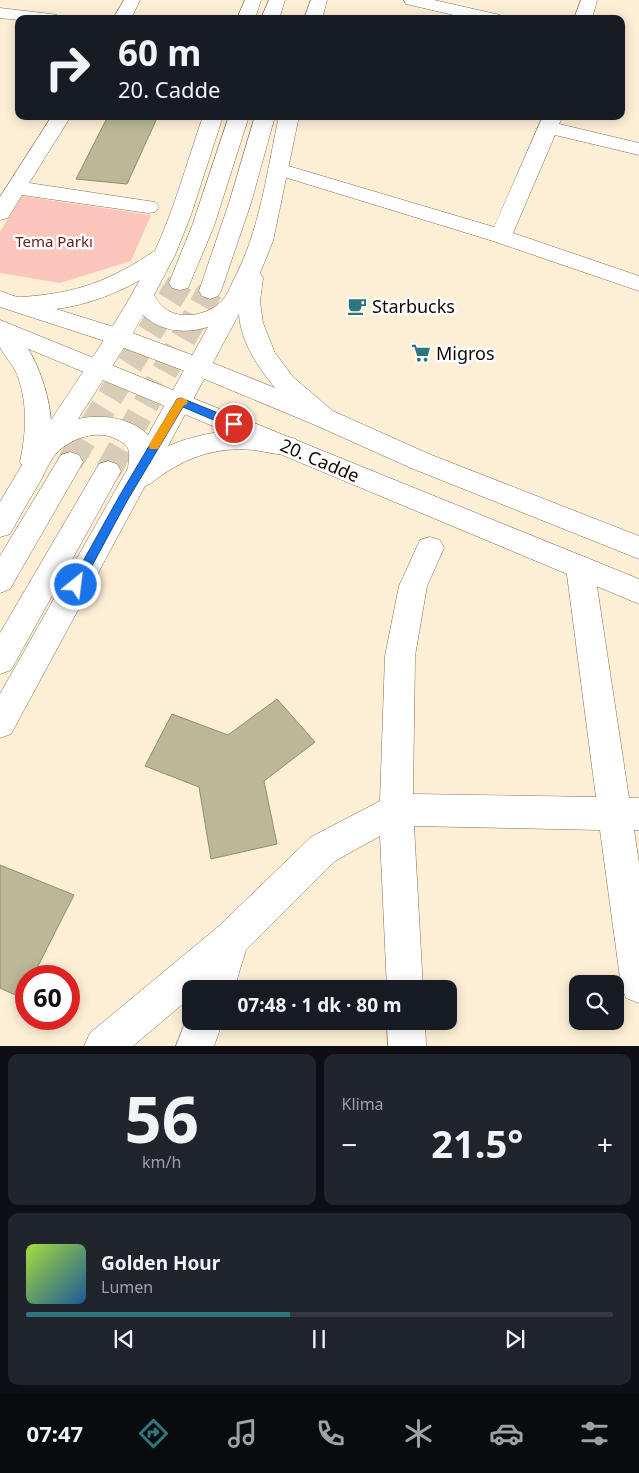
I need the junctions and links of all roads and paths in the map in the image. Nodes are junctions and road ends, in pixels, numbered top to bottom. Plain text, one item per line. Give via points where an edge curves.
1 (132, 0) edge
2 (253, 0) edge
3 (277, 0) edge
4 (319, 0) edge
5 (412, 0) edge
6 (589, 0) edge
7 (6, 14) edge
8 (124, 15) edge
9 (247, 15) edge
10 (271, 15) edge
11 (314, 15) edge
12 (477, 15) edge
13 (584, 15) edge
14 (0, 31) edge
15 (59, 120) edge
16 (211, 120) edge
17 (238, 120) edge
18 (264, 120) edge
19 (288, 120) edge
20 (551, 122) edge
21 (639, 149) edge
22 (278, 169) junction
23 (13, 183) edge
24 (148, 207) dead end
25 (0, 213) edge
26 (501, 236) junction
27 (164, 255) junction
28 (254, 265) junction
29 (180, 283) tunnel mouth
30 (639, 284) edge
31 (210, 291) tunnel mouth
32 (143, 296) junction
33 (3, 300) edge
34 (233, 304) junction
35 (0, 328) edge
36 (0, 332) edge
37 (119, 337) junction
38 (199, 367) junction
39 (98, 368) junction
40 (181, 402) junction
41 (324, 418) junction
42 (287, 446) junction
43 (43, 452) junction
44 (70, 462) tunnel mouth
45 (142, 467) junction
46 (108, 471) tunnel mouth
47 (27, 481) junction
48 (124, 498) junction
49 (0, 526) edge
50 (430, 548) dead end
51 (639, 548) edge
52 (580, 567) junction
53 (0, 581) edge
54 (639, 592) edge
55 (0, 660) edge
56 (0, 724) edge
57 (396, 810) junction
58 (626, 814) edge
59 (232, 940) junction
60 (218, 980) edge
61 (404, 980) edge
62 (639, 985) edge
63 (201, 1030) edge
64 (406, 1030) edge
65 (103, 1046) edge
66 (195, 1046) edge
67 (407, 1046) edge

1 - 8 street
2 - 9 street
3 - 10 street
4 - 11 street
5 - 12 street
6 - 13 street
7 - 14 street
15 - 23 street
16 - 27 street
17 - 29 street via 203,226
18 - 31 street
19 - 22 street
20 - 21 street
20 - 26 street
22 - 26 street
22 - 28 street
23 - 24 street
23 - 25 street
26 - 30 street
27 - 32 street
27 - 33 street via 133,277 97,293 51,302
28 - 34 street
28 - 41 street via 248,303 257,341 276,375
32 - 34 street via 151,311 183,323 207,320 222,314
32 - 37 street
33 - 37 street
34 - 38 street
35 - 39 street, 20. Cadde
36 - 47 street via 25,366 37,400 38,439
37 - 38 street
37 - 39 street
38 - 40 street
38 - 41 street
39 - 40 street, 20. Cadde
39 - 43 street
40 - 42 street, 20. Cadde
40 - 45 street
41 - 51 street via 420,462
42 - 48 street via 230,439 190,447 152,467
42 - 52 street, 20. Cadde
43 - 45 street via 51,443 73,430 112,427 133,436 140,444 144,453
43 - 47 street
44 - 53 street
45 - 48 street
46 - 55 street
47 - 49 street
48 - 56 street
50 - 57 street via 413,586 400,656
52 - 54 street, 20. Cadde
52 - 58 street
57 - 58 street
57 - 59 street via 324,849
57 - 61 street
58 - 62 street
59 - 60 street
59 - 65 street
63 - 66 street
64 - 67 street

